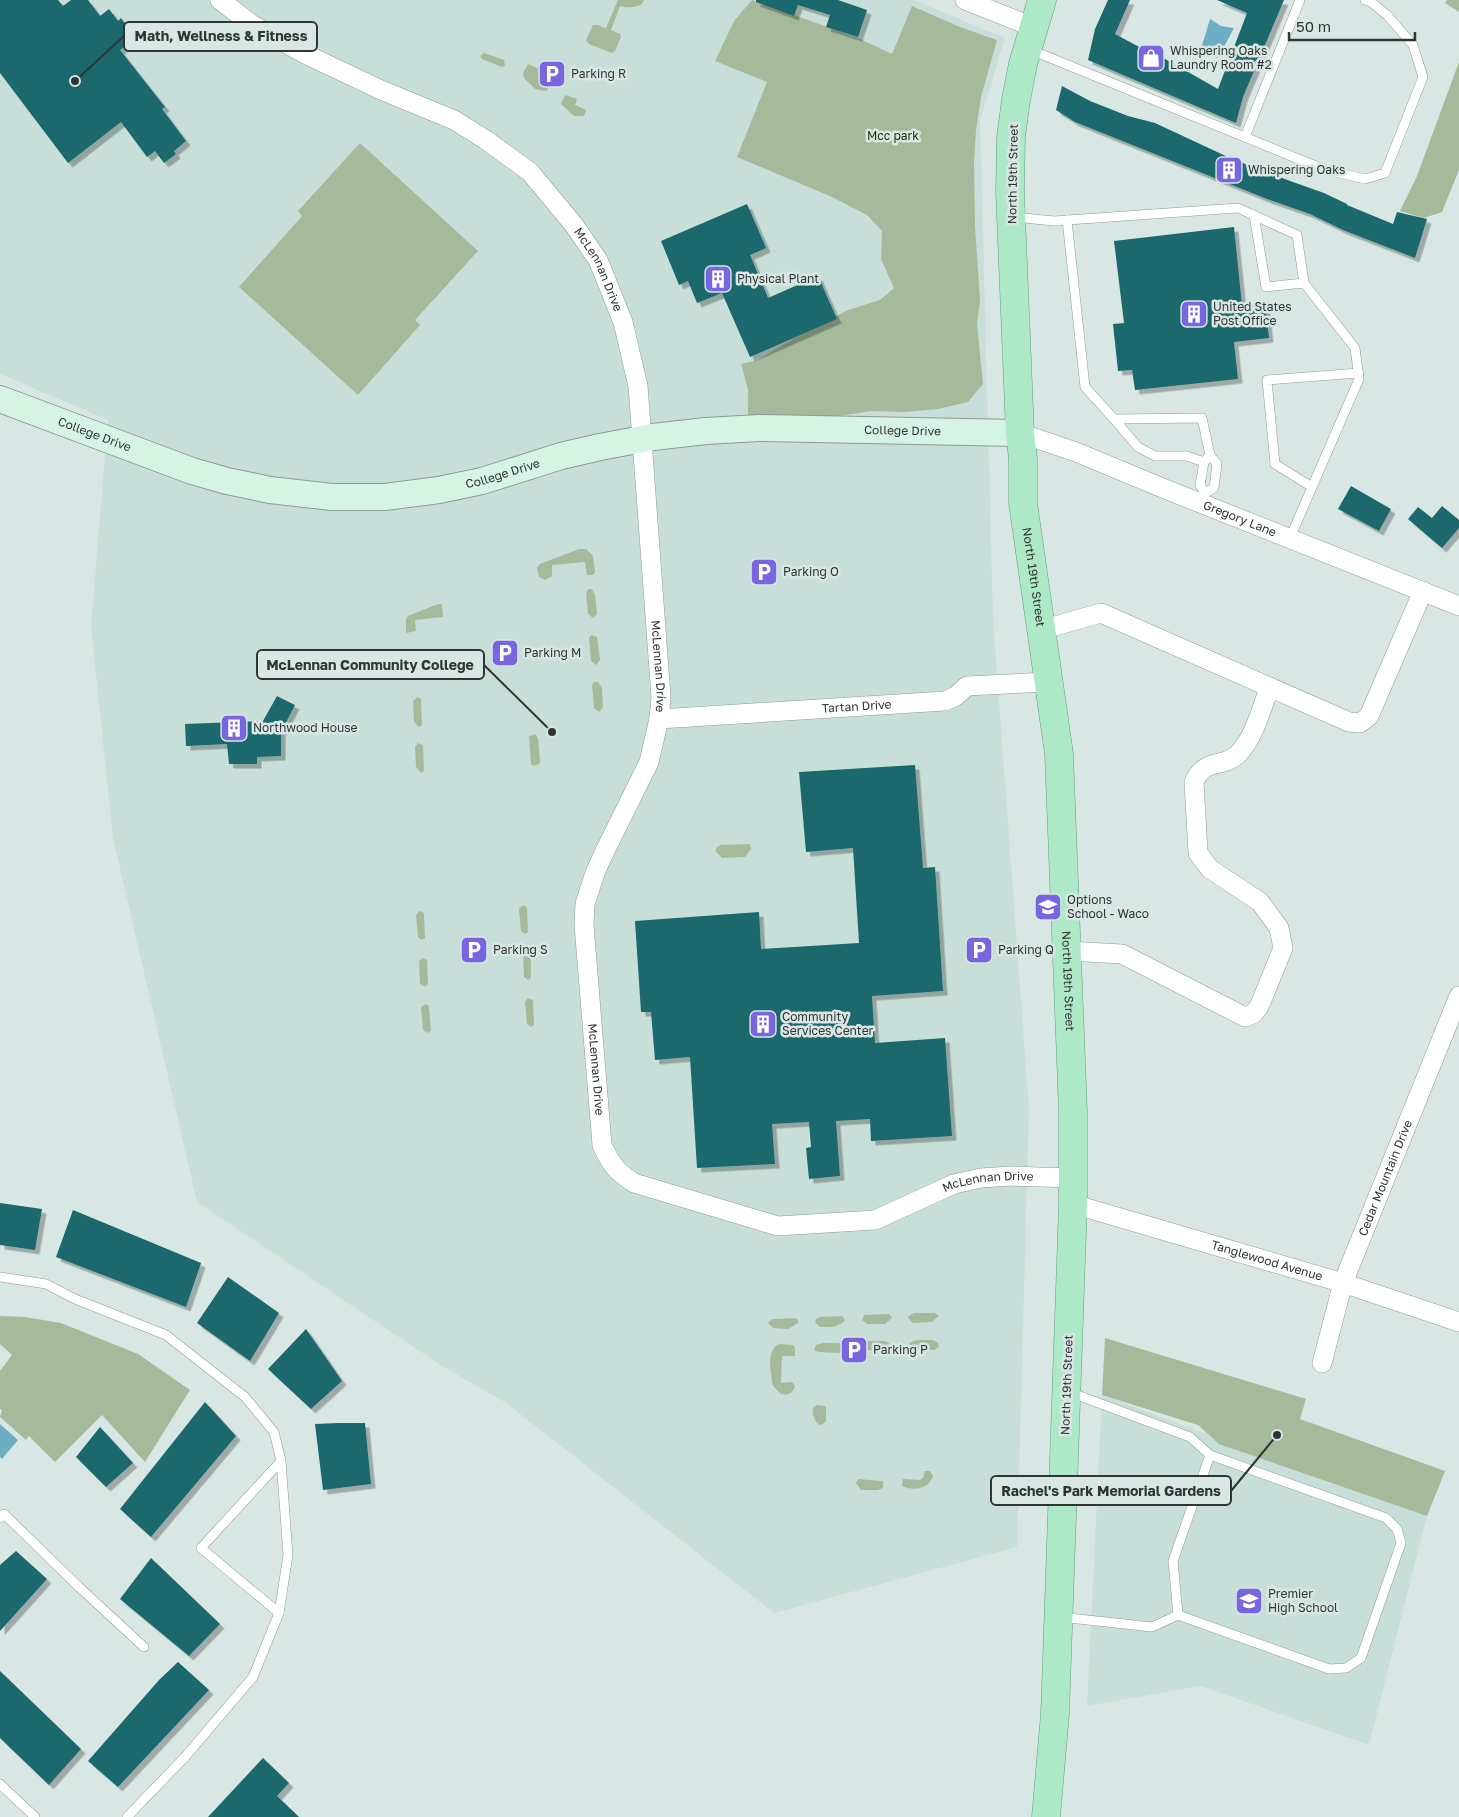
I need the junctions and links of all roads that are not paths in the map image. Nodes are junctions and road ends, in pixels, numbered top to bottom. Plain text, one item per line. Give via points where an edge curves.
1 (220, 0) edge
2 (965, 0) edge
3 (1042, 0) edge
4 (1300, 0) edge
5 (1365, 0) edge
6 (1030, 37) junction
7 (1245, 137) junction
8 (1254, 215) junction
9 (1011, 217) junction
10 (1067, 220) junction
11 (1304, 283) junction
12 (1359, 373) junction
13 (0, 399) edge
14 (1114, 418) junction
15 (1020, 433) junction
16 (641, 439) junction
17 (1207, 459) junction
18 (1312, 487) junction
19 (1204, 498) junction
20 (1290, 538) junction
21 (1423, 591) junction
22 (1459, 606) edge
23 (1041, 630) junction
24 (1048, 682) junction
25 (1270, 687) junction
26 (660, 719) junction
27 (1067, 951) junction
28 (1459, 996) edge
29 (1073, 1191) junction
30 (0, 1277) edge
31 (1343, 1282) junction
32 (1459, 1322) edge
33 (1322, 1363) dead end
34 (1067, 1391) junction
35 (1210, 1455) junction
36 (281, 1461) junction
37 (0, 1518) edge
38 (279, 1613) junction
39 (1178, 1615) junction
40 (1059, 1616) junction
41 (144, 1647) dead end
42 (0, 1784) edge
43 (35, 1817) edge
44 (127, 1817) edge
45 (1046, 1817) edge

1 - 16 street, McLennan Drive via 251,24 305,54 454,120 530,172 574,225 602,269 623,322 632,357 638,386
2 - 6 street
3 - 6 main road, North 19th Street
4 - 7 lane
5 - 7 lane via 1387,15 1413,45 1423,77 1385,173 1365,179 1323,168
6 - 7 lane
6 - 9 main road, North 19th Street via 1011,137
8 - 10 lane via 1238,208
8 - 11 lane via 1297,235
8 - 11 lane via 1266,287
9 - 10 lane
9 - 15 main road, North 19th Street
10 - 14 lane via 1085,387
11 - 12 lane via 1355,348
12 - 18 lane via 1360,378
12 - 18 lane via 1267,380 1275,464
13 - 16 street, College Drive via 192,471 270,490 332,497 385,497 439,490 482,481 562,456
14 - 17 lane via 1138,447 1155,456
14 - 17 lane via 1202,418
15 - 16 street, College Drive via 759,428
15 - 19 street, Gregory Lane
15 - 23 main road, North 19th Street via 1022,503
16 - 26 street, McLennan Drive
17 - 19 lane via 1200,485
17 - 19 lane via 1217,464 1214,488
18 - 20 lane
19 - 20 street, Gregory Lane
20 - 21 street, Gregory Lane
21 - 22 street, Gregory Lane
21 - 25 street via 1368,716 1360,723 1349,722
23 - 24 main road, North 19th Street
23 - 25 street via 1101,613
24 - 26 street, Tartan Drive via 967,686 956,696 945,700
24 - 27 main road, North 19th Street via 1059,754
25 - 27 street via 1251,735 1238,755 1205,767 1194,782 1198,853 1210,870 1260,902 1279,928 1283,948 1259,1007 1245,1017 1122,954
26 - 29 street, McLennan Drive via 649,762 603,855 585,904 602,1145 618,1173 634,1183 778,1226 874,1220 954,1184 981,1178 1010,1176
27 - 29 main road, North 19th Street
28 - 31 street, Cedar Mountain Drive
29 - 31 street, Tanglewood Avenue
29 - 34 main road, North 19th Street
30 - 36 lane via 46,1284 166,1335 245,1397 274,1432
31 - 32 street, Tanglewood Avenue
31 - 33 street, Cedar Mountain Drive
34 - 35 lane via 1190,1437
34 - 40 main road, North 19th Street
35 - 39 lane via 1173,1561
35 - 39 lane via 1386,1518 1397,1529 1401,1543 1361,1658 1346,1668 1329,1669
36 - 38 lane via 288,1555
36 - 38 lane via 201,1548
37 - 41 lane via 4,1514
38 - 44 lane via 253,1678 185,1757
39 - 40 lane via 1152,1627
40 - 45 main road, North 19th Street
42 - 43 lane

